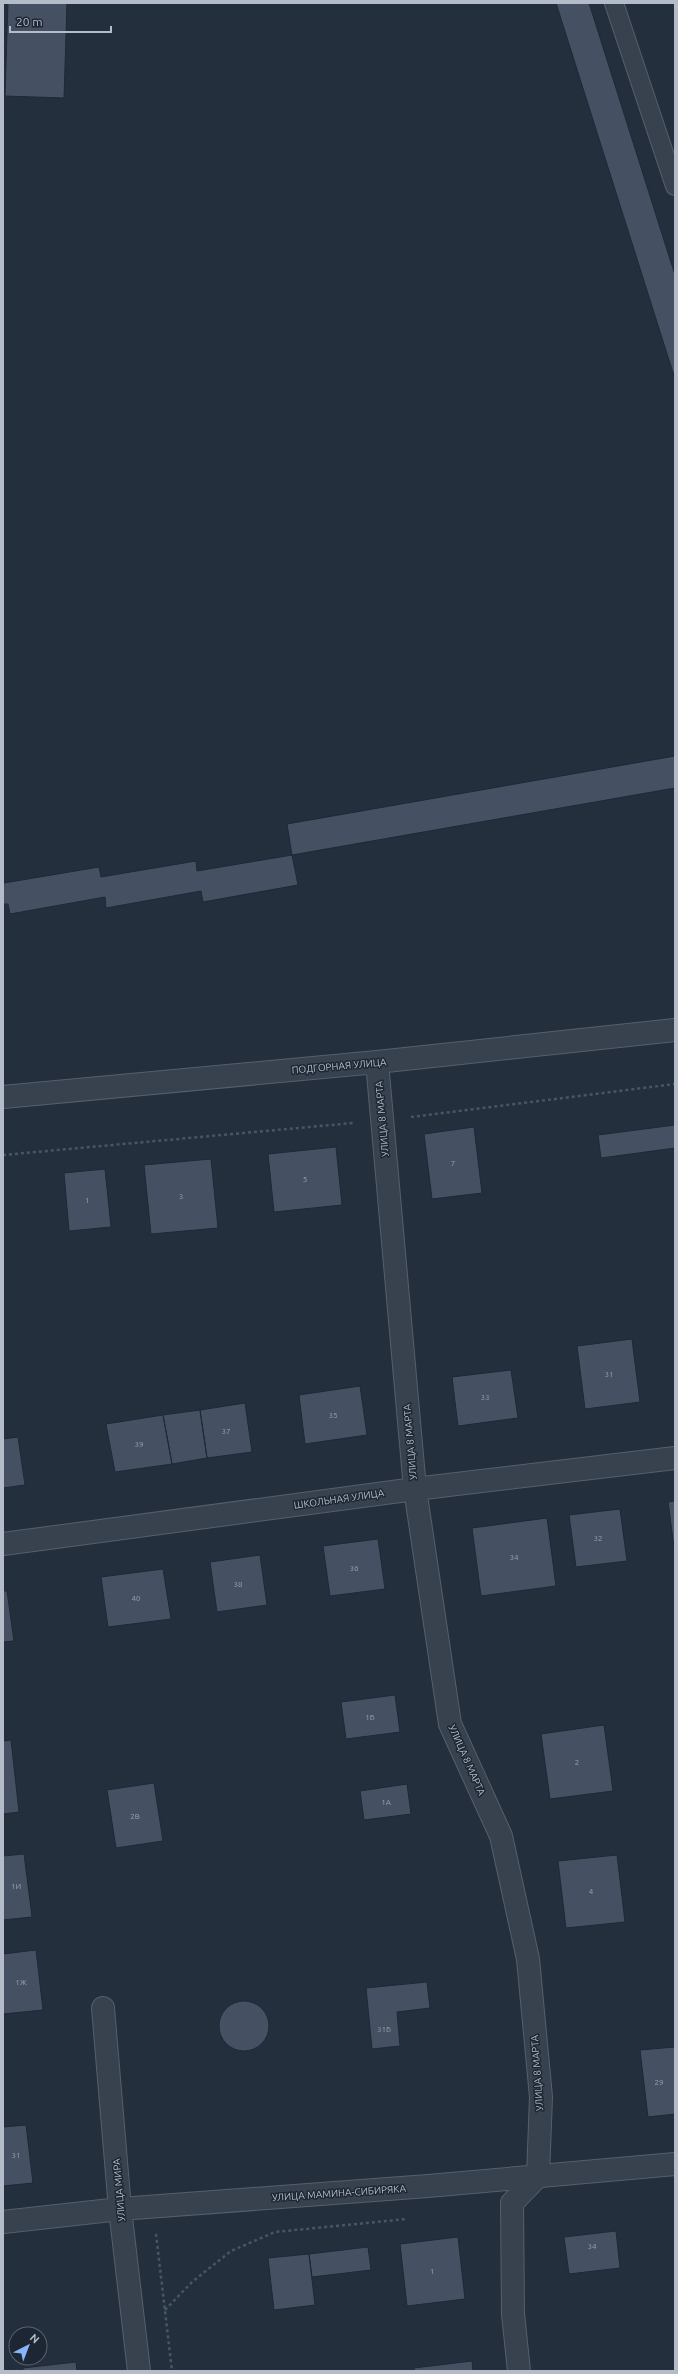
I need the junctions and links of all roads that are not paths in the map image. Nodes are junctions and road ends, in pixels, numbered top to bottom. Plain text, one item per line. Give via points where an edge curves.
1 (614, 3) edge
2 (675, 186) edge
3 (675, 1030) edge
4 (377, 1062) junction
5 (3, 1097) edge
6 (675, 1458) edge
7 (415, 1489) junction
8 (3, 1544) edge
9 (103, 2008) dead end
10 (675, 2164) edge
11 (538, 2176) junction
12 (120, 2209) junction
13 (3, 2222) edge
14 (139, 2371) edge
15 (519, 2371) edge

1 - 2 lane
3 - 4 street, ПОДГОРНАЯ УЛИЦА
4 - 5 street, ПОДГОРНАЯ УЛИЦА
4 - 7 street, УЛИЦА 8 МАРТА
6 - 7 street, ШКОЛЬНАЯ УЛИЦА
7 - 8 street, ШКОЛЬНАЯ УЛИЦА
7 - 11 street, УЛИЦА 8 МАРТА via 450,1724 502,1836 528,1959 541,2097
9 - 12 street, УЛИЦА МИРА
10 - 11 street, УЛИЦА МАМИНА-СИБИРЯКА
11 - 12 street, УЛИЦА МАМИНА-СИБИРЯКА
11 - 15 street via 512,2203 513,2314
12 - 13 street, УЛИЦА МАМИНА-СИБИРЯКА
12 - 14 street, УЛИЦА МИРА

